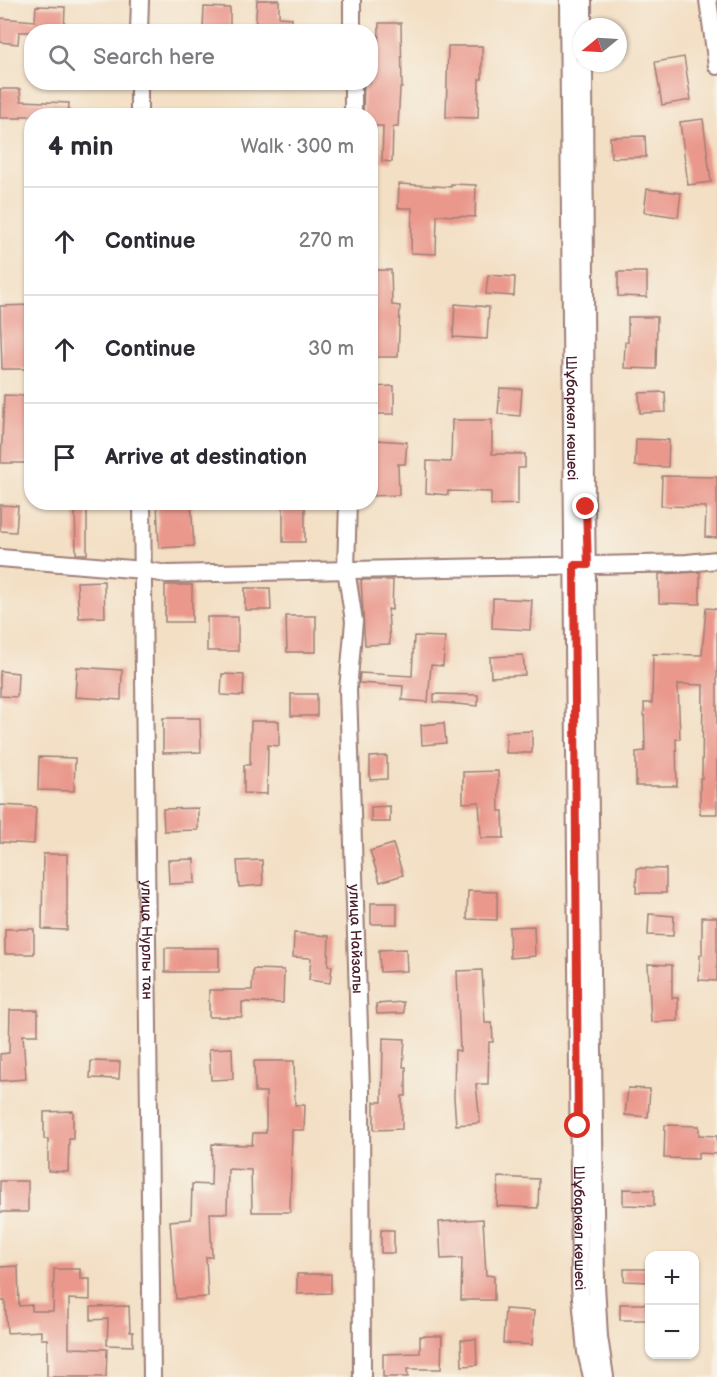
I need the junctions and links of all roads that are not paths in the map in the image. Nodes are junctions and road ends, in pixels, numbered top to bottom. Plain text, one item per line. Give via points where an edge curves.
1 (140, 0) edge
2 (352, 0) edge
3 (568, 0) edge
4 (583, 0) edge
5 (708, 0) edge
6 (583, 18) edge
7 (139, 24) edge
8 (352, 24) edge
9 (717, 66) edge
10 (584, 72) edge
11 (139, 90) edge
12 (353, 90) edge
13 (139, 108) edge
14 (353, 108) edge
15 (142, 510) edge
16 (348, 510) edge
17 (0, 558) edge
18 (717, 560) edge
19 (581, 565) junction
20 (346, 569) junction
21 (143, 570) junction
22 (152, 1377) edge
23 (362, 1377) edge
24 (592, 1377) edge
25 (605, 1377) edge

1 - 7 street
2 - 8 street
3 - 19 street, Шұбаркөл көшесі
4 - 6 street
5 - 9 street
10 - 19 street, Шұбаркөл көшесі
11 - 13 street
12 - 14 street
15 - 21 street, улица Нурлы тан
16 - 20 street, улица Найзалы
17 - 21 street
18 - 19 street
19 - 20 street
19 - 24 street, Шұбаркөл көшесі via 580,1286
19 - 25 street, Шұбаркөл көшесі via 596,1284
20 - 21 street via 167,574
20 - 23 street, улица Найзалы via 354,621 348,690 361,1089
21 - 22 street, улица Нурлы тан

